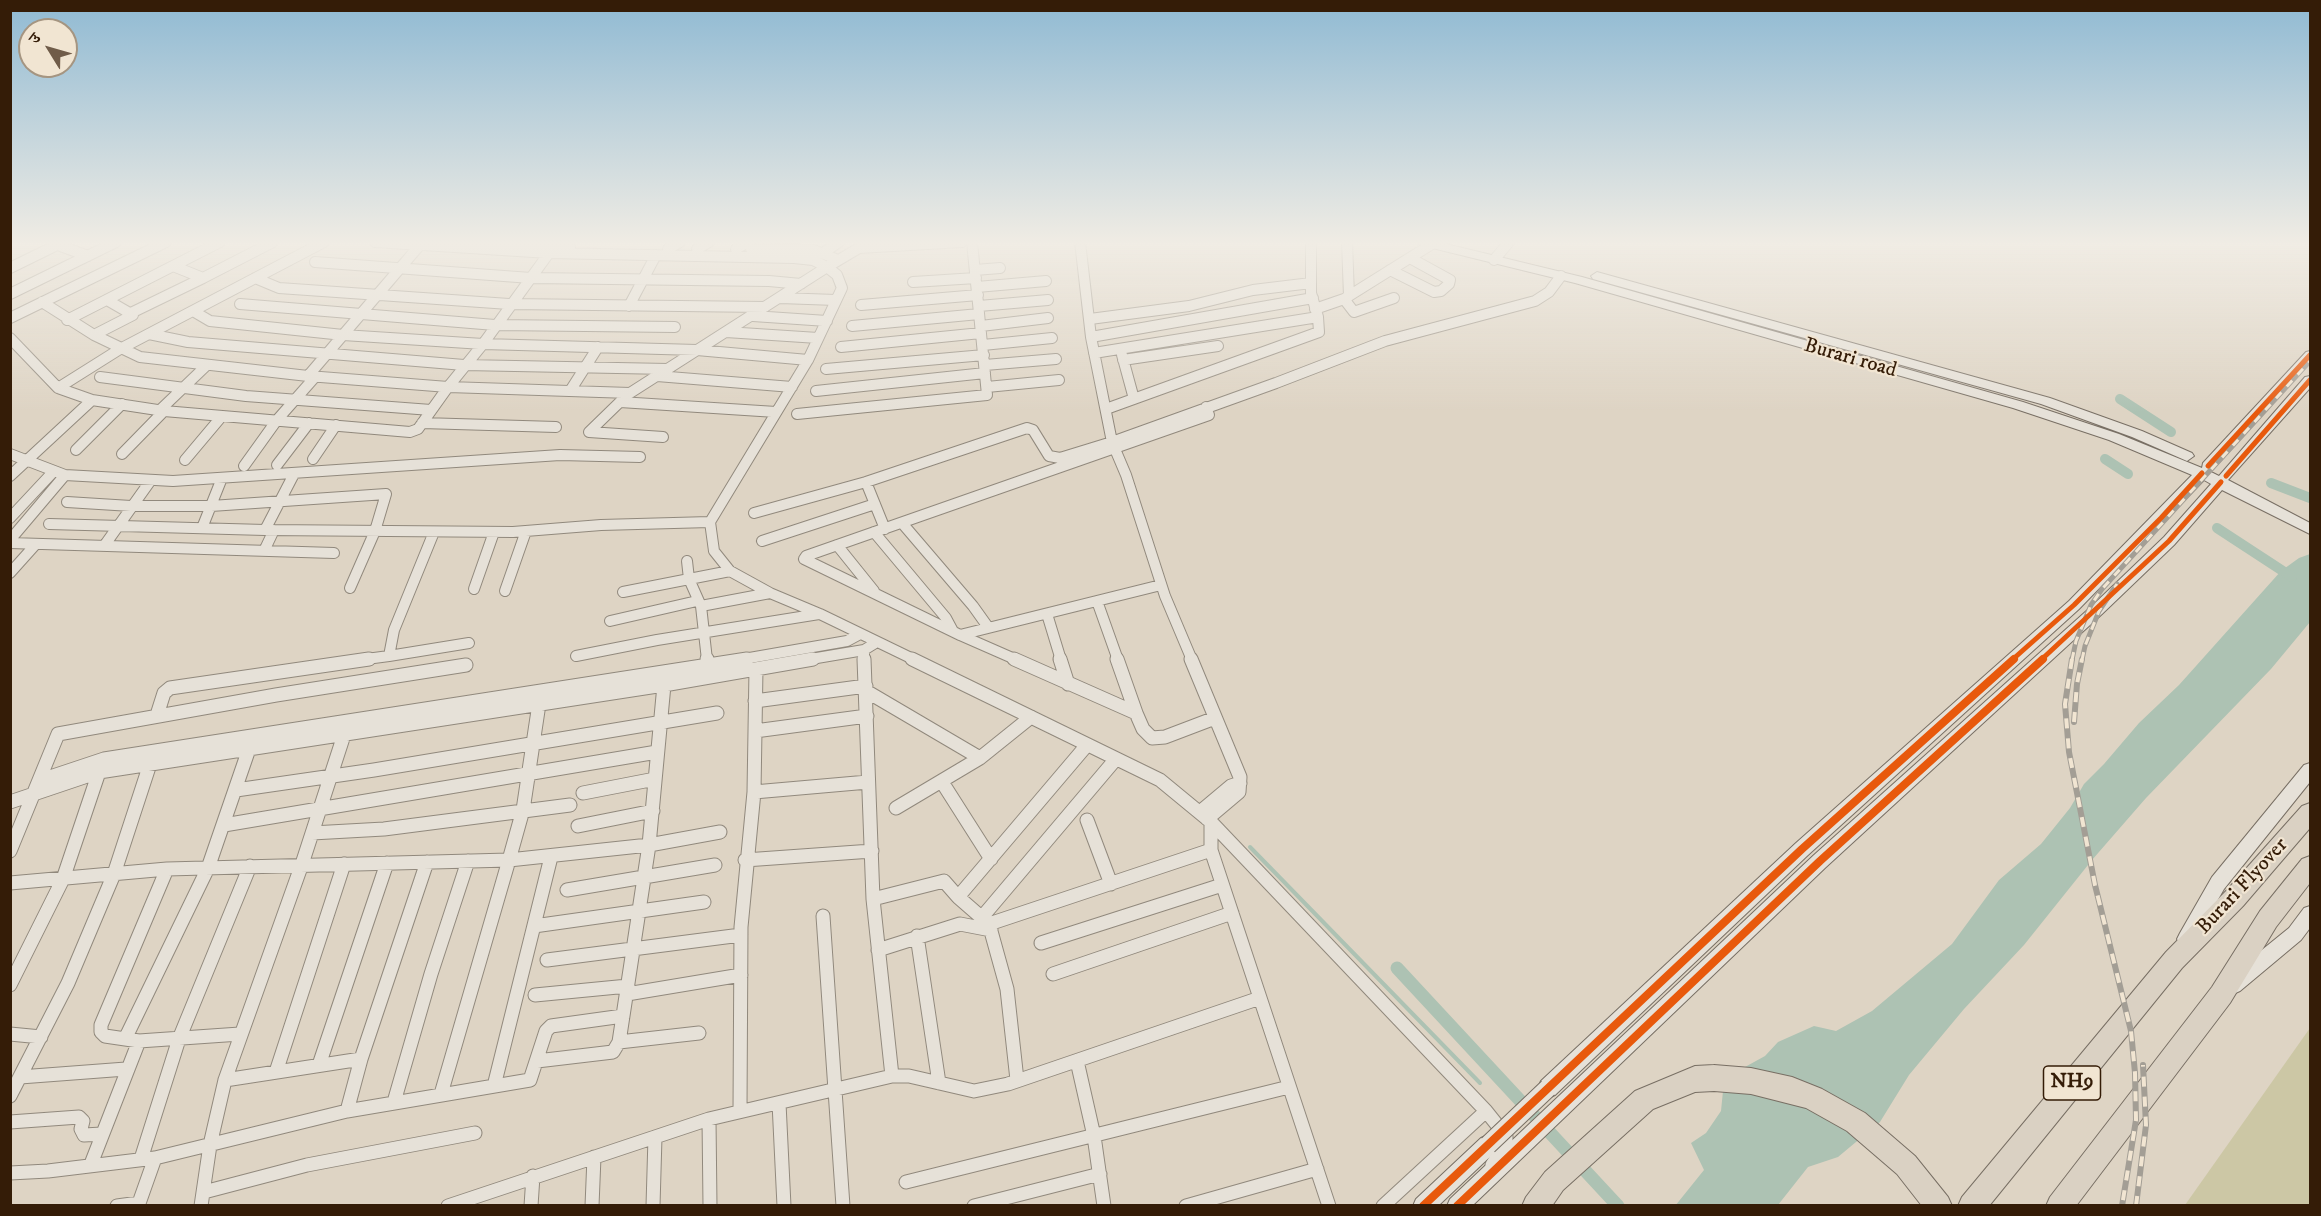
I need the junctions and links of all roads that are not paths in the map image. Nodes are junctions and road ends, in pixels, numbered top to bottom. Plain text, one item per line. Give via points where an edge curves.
1 (1313, 298) edge
2 (1346, 298) edge
3 (49, 299) edge
4 (160, 299) edge
5 (216, 299) edge
6 (374, 299) edge
7 (432, 299) edge
8 (513, 299) edge
9 (632, 299) edge
10 (779, 299) edge
11 (801, 299) edge
12 (894, 299) edge
13 (978, 299) edge
14 (1087, 299) edge
15 (1218, 299) edge
16 (1309, 299) edge
17 (1345, 299) edge
18 (1392, 299) edge
19 (1539, 299) edge
20 (1642, 299) edge
21 (1683, 299) edge
22 (107, 300) joint
23 (836, 300) joint
24 (1048, 300) dead end
25 (42, 302) junction
26 (240, 304) dead end
27 (509, 304) junction
28 (861, 305) dead end
29 (628, 306) junction
30 (766, 307) junction
31 (979, 310) junction
32 (193, 311) junction
33 (131, 313) junction
34 (1317, 313) junction
35 (360, 315) junction
36 (753, 316) junction
37 (10, 318) edge
38 (1048, 318) dead end
39 (1090, 319) junction
40 (67, 320) junction
41 (826, 321) junction
42 (495, 326) junction
43 (852, 326) dead end
44 (675, 327) dead end
45 (981, 330) junction
46 (726, 332) junction
47 (149, 334) junction
48 (94, 335) junction
49 (343, 335) junction
50 (1091, 337) junction
51 (10, 338) edge
52 (818, 338) junction
53 (1052, 338) dead end
54 (483, 344) junction
55 (1218, 346) dead end
56 (841, 347) dead end
57 (598, 348) junction
58 (120, 349) junction
59 (1120, 349) junction
60 (697, 350) junction
61 (1094, 353) junction
62 (326, 355) junction
63 (2310, 355) edge
64 (984, 359) junction
65 (1056, 359) dead end
66 (808, 360) junction
67 (1123, 360) junction
68 (207, 365) junction
69 (464, 365) junction
70 (584, 368) junction
71 (668, 369) junction
72 (826, 369) dead end
73 (311, 376) junction
74 (656, 376) junction
75 (100, 377) dead end
76 (1059, 380) dead end
77 (2310, 380) edge
78 (448, 387) junction
79 (792, 387) junction
80 (987, 387) junction
81 (58, 388) junction
82 (184, 388) junction
83 (570, 391) junction
84 (816, 391) dead end
85 (630, 393) junction
86 (1134, 399) junction
87 (92, 400) junction
88 (294, 400) junction
89 (620, 402) junction
90 (122, 404) junction
91 (1107, 409) junction
92 (431, 410) junction
93 (162, 411) junction
94 (776, 412) junction
95 (797, 414) dead end
96 (222, 416) junction
97 (278, 420) junction
98 (309, 423) junction
99 (422, 423) junction
100 (336, 425) junction
101 (556, 427) dead end
102 (663, 437) dead end
103 (1114, 446) junction
104 (76, 450) dead end
105 (10, 454) edge
106 (122, 454) dead end
107 (29, 457) junction
108 (640, 457) dead end
109 (313, 459) dead end
110 (185, 460) dead end
111 (277, 465) dead end
112 (244, 466) dead end
113 (2205, 470) junction
114 (53, 472) junction
115 (294, 474) junction
116 (11, 475) edge
117 (65, 475) junction
118 (222, 478) junction
119 (2223, 479) junction
120 (151, 480) junction
121 (866, 482) junction
122 (68, 502) dead end
123 (279, 502) junction
124 (875, 504) junction
125 (131, 506) junction
126 (211, 506) junction
127 (2281, 509) junction
128 (754, 513) dead end
129 (10, 519) edge
130 (2310, 519) edge
131 (710, 522) junction
132 (902, 523) junction
133 (49, 524) dead end
134 (117, 526) junction
135 (884, 526) junction
136 (202, 528) junction
137 (2310, 529) edge
138 (269, 530) junction
139 (375, 531) junction
140 (526, 531) junction
141 (434, 532) junction
142 (494, 532) junction
143 (874, 532) junction
144 (762, 541) dead end
145 (10, 542) edge
146 (36, 544) junction
147 (837, 545) junction
148 (104, 546) junction
149 (264, 551) junction
150 (334, 553) dead end
151 (687, 561) dead end
152 (729, 571) junction
153 (10, 573) edge
154 (689, 579) junction
155 (1161, 585) junction
156 (350, 588) dead end
157 (474, 589) dead end
158 (505, 591) dead end
159 (623, 592) dead end
160 (770, 593) junction
161 (876, 594) junction
162 (1097, 601) junction
163 (699, 604) junction
164 (820, 614) junction
165 (1047, 614) junction
166 (610, 621) dead end
167 (988, 627) junction
168 (705, 632) junction
169 (956, 633) junction
170 (860, 634) junction
171 (877, 642) junction
172 (469, 643) dead end
173 (864, 650) junction
174 (389, 656) junction
175 (576, 656) dead end
176 (466, 665) dead end
177 (756, 669) junction
178 (708, 671) junction
179 (1068, 684) junction
180 (619, 685) junction
181 (664, 685) junction
182 (866, 688) junction
183 (755, 701) junction
184 (539, 704) junction
185 (717, 713) dead end
186 (1136, 713) junction
187 (157, 715) junction
188 (867, 716) junction
189 (1031, 717) junction
190 (1215, 718) junction
191 (661, 721) junction
192 (755, 731) junction
193 (344, 735) junction
194 (533, 743) junction
195 (1087, 745) junction
196 (249, 749) junction
197 (657, 752) junction
198 (980, 758) junction
199 (1115, 760) junction
200 (150, 764) junction
201 (2310, 770) edge
202 (99, 772) junction
203 (528, 773) junction
204 (330, 777) junction
205 (656, 779) junction
206 (41, 780) junction
207 (868, 782) junction
208 (942, 782) junction
209 (236, 790) junction
210 (753, 792) junction
211 (583, 793) dead end
212 (35, 795) junction
213 (10, 801) edge
214 (570, 805) dead end
215 (320, 808) junction
216 (896, 808) dead end
217 (523, 810) junction
218 (653, 811) junction
219 (2310, 813) edge
220 (1207, 815) junction
221 (1087, 820) dead end
222 (224, 825) junction
223 (578, 826) dead end
224 (720, 832) dead end
225 (312, 833) junction
226 (12, 845) edge
227 (649, 845) junction
228 (1211, 850) junction
229 (872, 851) junction
230 (551, 857) junction
231 (991, 858) junction
232 (509, 860) junction
233 (746, 860) junction
234 (468, 861) junction
235 (427, 862) junction
236 (387, 863) junction
237 (302, 864) junction
238 (345, 864) junction
239 (715, 865) dead end
240 (250, 866) junction
241 (2310, 866) edge
242 (208, 868) junction
243 (167, 869) junction
244 (114, 874) junction
245 (645, 876) junction
246 (63, 879) junction
247 (10, 883) edge
248 (1111, 884) junction
249 (1222, 885) junction
250 (567, 890) dead end
251 (958, 897) junction
252 (873, 899) junction
253 (704, 902) dead end
254 (639, 912) junction
255 (1232, 913) junction
256 (2310, 914) edge
257 (823, 916) dead end
258 (988, 924) junction
259 (534, 926) junction
260 (741, 935) junction
261 (917, 936) junction
262 (1041, 943) dead end
263 (634, 949) junction
264 (878, 950) junction
265 (547, 960) dead end
266 (2174, 960) junction
267 (1053, 974) dead end
268 (741, 975) junction
269 (10, 985) edge
270 (627, 990) junction
271 (535, 994) dead end
272 (2221, 995) junction
273 (1260, 998) junction
274 (623, 1016) junction
275 (699, 1033) dead end
276 (10, 1034) edge
277 (240, 1034) junction
278 (41, 1036) junction
279 (179, 1039) junction
280 (132, 1040) junction
281 (620, 1042) junction
282 (361, 1059) junction
283 (537, 1061) junction
284 (1077, 1061) junction
285 (319, 1065) junction
286 (126, 1069) junction
287 (276, 1072) junction
288 (892, 1076) junction
289 (20, 1077) junction
290 (225, 1080) junction
291 (1017, 1080) junction
292 (939, 1083) junction
293 (494, 1086) junction
294 (1289, 1087) junction
295 (834, 1091) junction
296 (441, 1094) junction
297 (10, 1096) edge
298 (394, 1102) junction
299 (779, 1103) junction
300 (740, 1110) junction
301 (347, 1111) junction
302 (1486, 1111) junction
303 (709, 1119) junction
304 (10, 1122) edge
305 (475, 1133) dead end
306 (102, 1134) junction
307 (1094, 1136) junction
308 (655, 1137) junction
309 (210, 1146) junction
310 (594, 1156) junction
311 (148, 1158) junction
312 (91, 1164) junction
313 (1317, 1169) junction
314 (10, 1173) edge
315 (1100, 1174) junction
316 (1490, 1174) junction
317 (534, 1176) junction
318 (906, 1182) dead end
319 (203, 1199) edge
320 (466, 1202) edge
321 (139, 1204) edge
322 (117, 1206) edge
323 (448, 1206) edge
324 (531, 1206) edge
325 (592, 1206) edge
326 (653, 1206) edge
327 (710, 1206) edge
328 (784, 1206) edge
329 (843, 1206) edge
330 (974, 1206) edge
331 (1104, 1206) edge
332 (1186, 1206) edge
333 (1329, 1206) edge
334 (1383, 1206) edge
335 (1423, 1206) edge
336 (1457, 1206) edge
337 (1535, 1206) edge
338 (1939, 1206) edge
339 (1971, 1206) edge
340 (2059, 1206) edge

1 - 34 street
2 - 18 street via 1354,312
3 - 25 street
4 - 33 street
5 - 32 street
6 - 35 street
7 - 27 street
8 - 27 street
9 - 29 street
10 - 30 street
11 - 23 street
12 - 28 street
13 - 31 street
14 - 39 street
15 - 39 street
16 - 50 street
17 - 34 street
19 - 103 street via 1385,341
20 - 113 main road, Burari road via 2018,405
21 - 113 main road, Burari road via 2045,401 2136,434
22 - 33 street
22 - 40 street
23 - 41 street
24 - 31 street
25 - 37 street
25 - 40 street
26 - 35 street
27 - 29 street
27 - 42 street
29 - 30 street
30 - 36 street
31 - 43 street
31 - 45 street
32 - 47 street
32 - 49 street via 210,321
33 - 48 street
34 - 59 street
34 - 86 street via 1318,333
35 - 42 street
35 - 49 street
36 - 41 street
36 - 46 street
38 - 45 street
39 - 50 street
40 - 48 street
41 - 52 street
42 - 44 street
42 - 54 street
45 - 56 street
45 - 64 street
46 - 52 street
46 - 60 street
47 - 58 street
47 - 62 street via 188,342
48 - 58 street
49 - 54 street
49 - 62 street
50 - 61 street
51 - 81 street
52 - 66 street
53 - 64 street
54 - 57 street
54 - 69 street
55 - 67 street
57 - 60 street
57 - 70 street
58 - 68 street via 140,357
58 - 81 street
59 - 61 street
59 - 67 street
60 - 66 street
60 - 71 street
61 - 91 street
62 - 69 street
62 - 73 street
63 - 113 main road
64 - 65 street
64 - 72 street
64 - 80 street
64 - 84 street
66 - 79 street
67 - 86 street
68 - 73 street
68 - 82 street
69 - 70 street
69 - 78 street
70 - 71 street
70 - 83 street
71 - 74 street
73 - 78 street
73 - 88 street
74 - 79 street
74 - 85 street
75 - 82 street
76 - 80 street
77 - 119 main road
78 - 83 street
78 - 92 street
79 - 94 street
80 - 95 street via 985,396
81 - 87 street
82 - 88 street
82 - 93 street
83 - 85 street
85 - 89 street
86 - 91 street
87 - 90 street
87 - 107 street
88 - 92 street
88 - 97 street
89 - 94 street
89 - 102 street via 589,432
90 - 93 street
90 - 104 street
91 - 103 street
92 - 99 street
93 - 96 street
93 - 106 street
94 - 131 street
96 - 97 street
96 - 110 street
97 - 98 street
97 - 112 street
98 - 100 street
98 - 111 street
99 - 100 street via 410,432
99 - 101 street
100 - 109 street
103 - 121 street via 1055,459 1033,430 1027,428
103 - 132 street
103 - 155 street
105 - 107 street
107 - 114 street
107 - 116 street
108 - 115 street via 560,456
113 - 119 main road
113 - 335 main road, bridge via 2074,605 1802,849
114 - 117 street
114 - 129 street
115 - 118 street
115 - 123 street
117 - 120 street
117 - 145 street
118 - 120 street
118 - 126 street
119 - 127 main road
119 - 316 main road via 2169,541 2105,603 1820,861
120 - 125 street
121 - 124 street
121 - 128 street
122 - 125 street
123 - 126 street
123 - 138 street
123 - 139 street via 386,494
124 - 135 street
124 - 144 street
125 - 126 street
125 - 134 street
126 - 136 street
127 - 130 main road
127 - 137 main road
131 - 140 street
131 - 152 street via 714,551
132 - 135 street
132 - 167 street
133 - 134 street
134 - 136 street
134 - 148 street
135 - 143 street
136 - 138 street
138 - 139 street
138 - 149 street
139 - 141 street
139 - 156 street
140 - 142 street
140 - 158 street
141 - 142 street
141 - 174 street via 394,630
142 - 157 street
143 - 147 street
143 - 169 street
145 - 146 street
146 - 148 street
146 - 153 street
147 - 161 street
147 - 161 street via 804,559
148 - 149 street
149 - 150 street
151 - 154 street
152 - 154 street
152 - 160 street
154 - 159 street
154 - 163 street
155 - 162 street
155 - 190 street
160 - 163 street
160 - 164 street
161 - 169 street
162 - 165 street
162 - 186 street
163 - 166 street
163 - 168 street
164 - 168 street
164 - 170 street
165 - 167 street
165 - 179 street
167 - 169 street
168 - 175 street
168 - 178 street
169 - 179 street
170 - 171 street
170 - 178 street via 847,641
171 - 173 street
171 - 189 street
172 - 174 street
173 - 177 street
173 - 182 street
174 - 187 street via 170,688 164,693
176 - 187 street
177 - 178 street
177 - 183 street
178 - 180 street
178 - 181 street
179 - 186 street
180 - 181 street
180 - 184 street
180 - 206 street via 104,759
181 - 191 street
182 - 183 street
182 - 188 street
182 - 198 street
183 - 192 street
184 - 193 street
184 - 194 street
185 - 191 street
186 - 190 street via 1152,738
187 - 206 street via 58,734
188 - 192 street
188 - 207 street
189 - 195 street
189 - 198 street
190 - 220 street via 1240,777 1237,787
191 - 194 street
191 - 197 street
192 - 210 street
193 - 196 street
193 - 204 street
194 - 203 street
194 - 204 street
195 - 199 street
195 - 231 street
196 - 200 street
196 - 209 street
197 - 203 street
197 - 205 street
198 - 208 street
199 - 220 street via 1160,780
199 - 258 street
200 - 202 street
200 - 244 street
201 - 266 main road via 2218,883
202 - 212 street
202 - 246 street
203 - 215 street
203 - 217 street
204 - 209 street
204 - 215 street
205 - 211 street
205 - 218 street
206 - 212 street
207 - 210 street
207 - 229 street
208 - 216 street
208 - 231 street
209 - 222 street
210 - 233 street
212 - 213 street
212 - 226 street
214 - 217 street
215 - 222 street
215 - 225 street
217 - 225 street via 416,826
217 - 232 street
218 - 223 street
218 - 227 street
219 - 266 highway, Burari Flyover
220 - 228 street
220 - 302 street
221 - 248 street
222 - 242 street
224 - 227 street
225 - 237 street
227 - 230 street
227 - 245 street
228 - 248 street
228 - 249 street
229 - 233 street
229 - 252 street
230 - 232 street
230 - 259 street
231 - 251 street
232 - 234 street
232 - 296 street
233 - 260 street
234 - 235 street
234 - 298 street
235 - 236 street
235 - 282 street
236 - 238 street
236 - 285 street
237 - 238 street
237 - 240 street
237 - 277 street
238 - 287 street
239 - 245 street
240 - 242 street
240 - 279 street
241 - 272 highway, Burari Flyover / NH9 via 2268,919
242 - 243 street
242 - 280 street
243 - 244 street
243 - 280 street via 101,1025 105,1036
244 - 246 street
244 - 278 street
245 - 250 street
245 - 254 street
246 - 247 street
246 - 269 street
248 - 258 street
249 - 255 street
249 - 262 street
251 - 252 street via 949,885 937,880
251 - 258 street
252 - 264 street
253 - 254 street
254 - 259 street
254 - 263 street
255 - 267 street
255 - 273 street
256 - 272 main road via 2295,934
257 - 295 street
258 - 261 street via 960,924
258 - 291 street via 1006,989
259 - 293 street
260 - 263 street
260 - 268 street
261 - 264 street
261 - 292 street
263 - 265 street
263 - 270 street
264 - 288 street
266 - 339 highway, NH9
268 - 270 street
268 - 300 street
270 - 271 street
270 - 274 street
272 - 340 highway, NH9
273 - 284 street
273 - 294 street
274 - 281 street
274 - 283 street via 551,1026
275 - 281 street
276 - 278 street
277 - 279 street
277 - 290 street
278 - 289 street
279 - 280 street
279 - 311 street
280 - 286 street
281 - 283 street via 613,1052
282 - 285 street
282 - 301 street
283 - 293 street via 530,1080
284 - 291 street
284 - 307 street
285 - 287 street
286 - 289 street
286 - 306 street
287 - 290 street
288 - 292 street
288 - 295 street
289 - 297 street
290 - 309 street
291 - 292 street via 974,1091
293 - 296 street
294 - 307 street
294 - 313 street
295 - 299 street
295 - 329 street
296 - 298 street
298 - 301 street
299 - 300 street
299 - 328 street
300 - 303 street
301 - 309 street
302 - 316 street via 1507,1140 1494,1158
302 - 334 street
303 - 308 street
303 - 327 street
304 - 306 street via 79,1116 84,1135
305 - 319 street via 307,1165
306 - 312 street
307 - 315 street
307 - 318 street
308 - 310 street
308 - 326 street
309 - 311 street
309 - 319 street
310 - 317 street
310 - 325 street
311 - 312 street
311 - 321 street
312 - 314 street
313 - 332 street
313 - 333 street
315 - 330 street
315 - 331 street
316 - 336 main road
317 - 320 street
317 - 324 street
320 - 323 street
321 - 322 street
337 - 338 highway via 1554,1182 1644,1100 1695,1079 1714,1078 1770,1084 1834,1109 1891,1151

